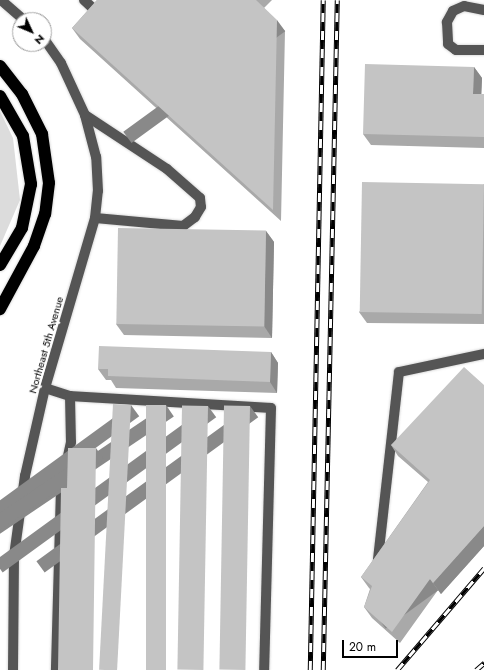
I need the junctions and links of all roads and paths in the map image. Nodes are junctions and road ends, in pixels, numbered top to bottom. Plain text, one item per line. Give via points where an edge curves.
1 (1, 0) edge
2 (84, 0) edge
3 (484, 10) edge
4 (15, 12) edge
5 (97, 12) edge
6 (52, 50) edge
7 (484, 50) edge
8 (0, 66) edge
9 (0, 96) edge
10 (85, 115) junction
11 (95, 218) junction
12 (0, 265) edge
13 (0, 309) edge
14 (484, 354) edge
15 (45, 388) junction
16 (70, 396) junction
17 (378, 559) edge
18 (13, 670) edge
19 (56, 670) edge
20 (264, 670) edge

1 - 4 street
2 - 5 street
3 - 7 street via 464,6 453,11 447,22 448,44 456,50
6 - 10 street, Northeast 5th Avenue via 61,63
8 - 13 highway via 30,107 42,134 49,183 36,240
9 - 12 highway via 23,136 31,184 22,228
10 - 11 street, Northeast 5th Avenue via 96,157
10 - 11 street via 167,169 200,198 201,207 195,217 183,226
11 - 15 street, Northeast 5th Avenue
14 - 17 street via 399,372
15 - 16 street
15 - 18 street, Northeast 5th Avenue via 25,476 14,556
16 - 19 street via 71,442 61,488
16 - 20 street via 271,408

